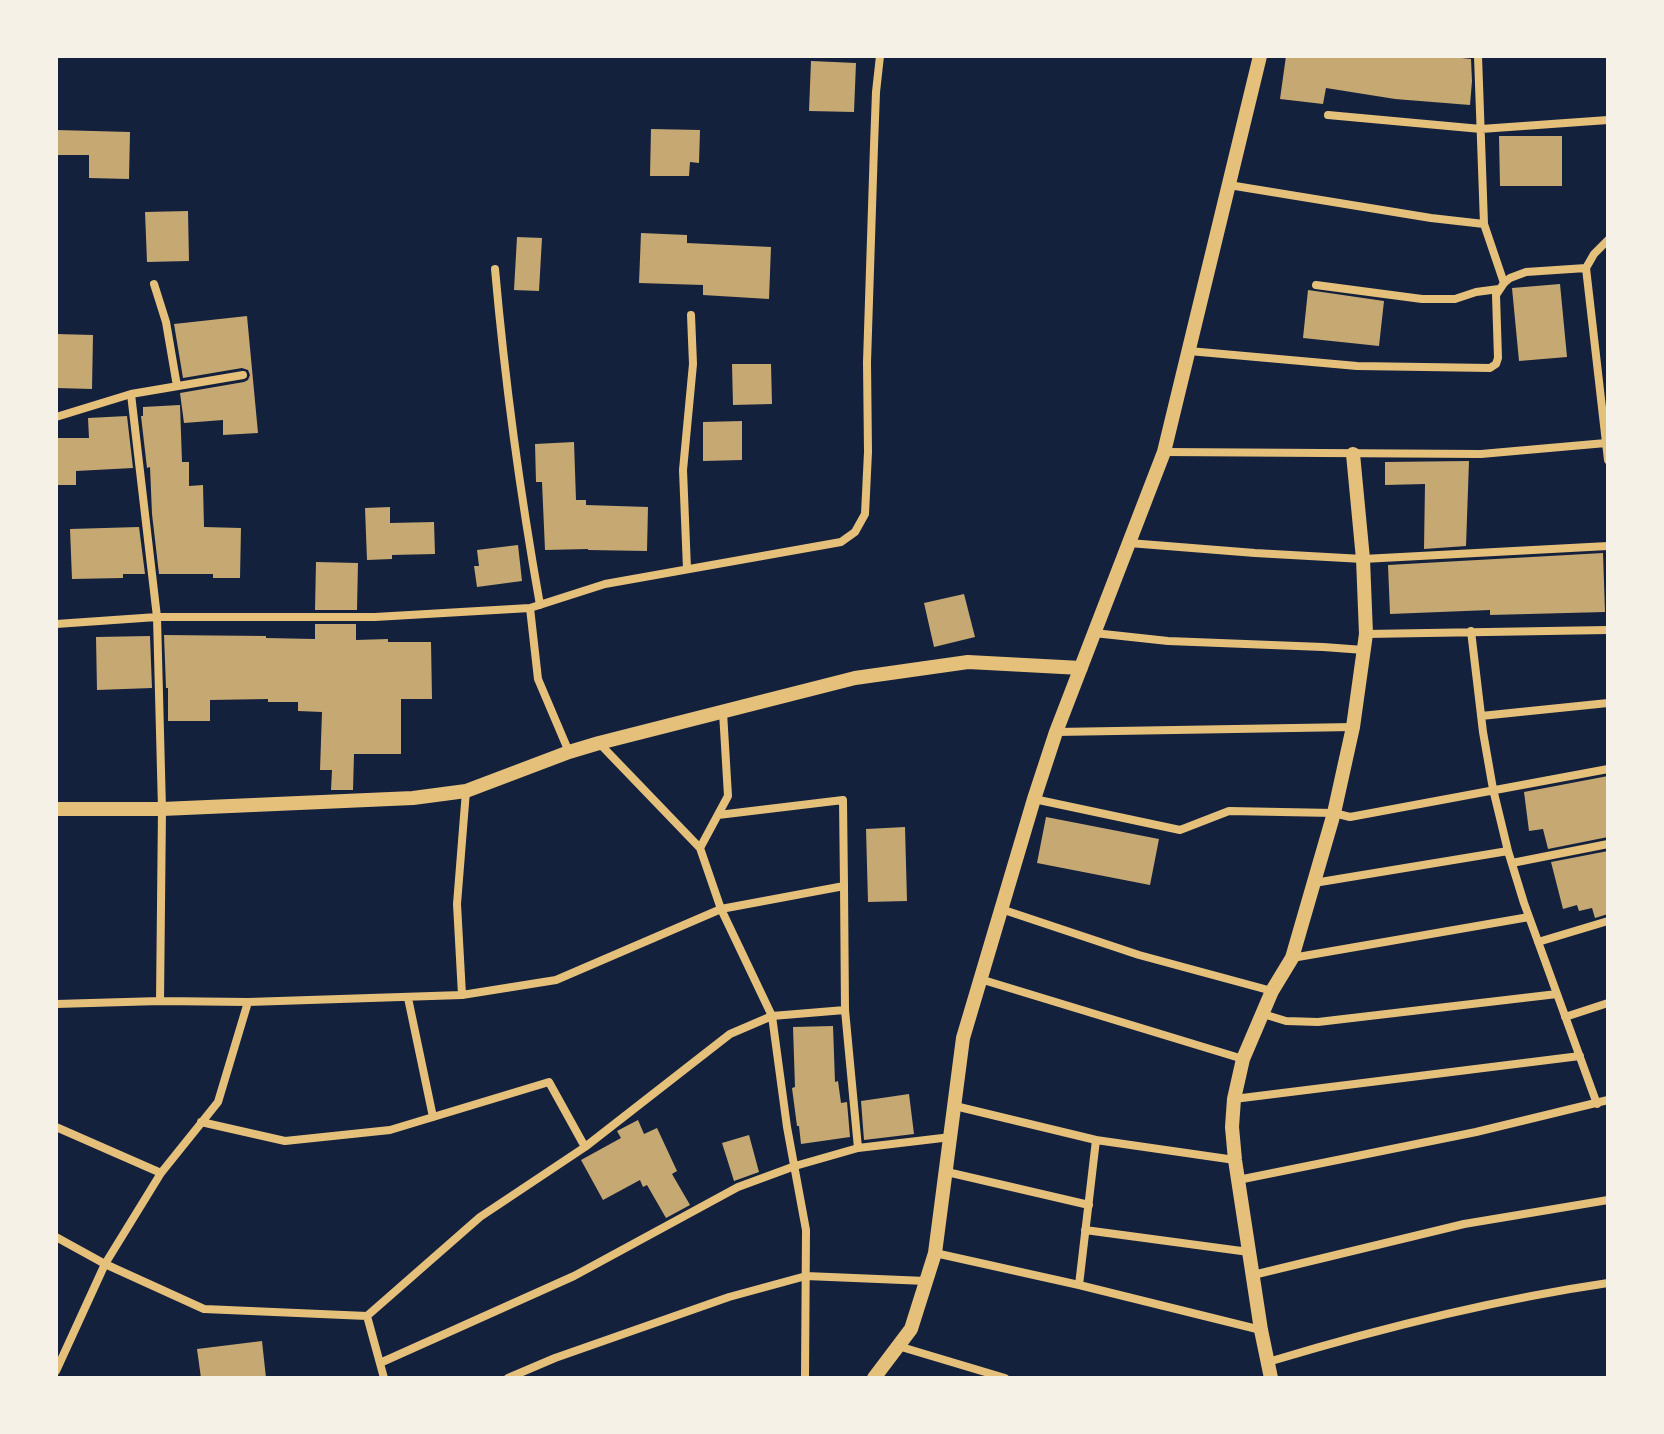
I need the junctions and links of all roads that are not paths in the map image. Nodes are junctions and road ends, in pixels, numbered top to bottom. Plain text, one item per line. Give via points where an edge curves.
1 (880, 56) edge
2 (1260, 56) edge
3 (1478, 56) edge
4 (1328, 115) dead end
5 (1608, 120) edge
6 (1481, 129) junction
7 (1229, 185) junction
8 (1484, 224) junction
9 (1608, 240) edge
10 (1586, 268) junction
11 (495, 269) dead end
12 (154, 284) dead end
13 (1316, 285) dead end
14 (1502, 286) junction
15 (691, 315) dead end
16 (1189, 351) junction
17 (243, 375) dead end
18 (177, 386) junction
19 (131, 394) junction
20 (56, 417) edge
21 (1606, 443) junction
22 (1164, 452) junction
23 (1353, 454) junction
24 (1608, 460) edge
25 (1129, 543) junction
26 (1608, 546) edge
27 (1363, 559) junction
28 (687, 569) junction
29 (535, 606) junction
30 (157, 617) junction
31 (56, 624) edge
32 (1608, 630) edge
33 (1471, 631) junction
34 (1093, 633) junction
35 (1366, 634) junction
36 (1364, 650) junction
37 (1081, 668) junction
38 (1608, 703) edge
39 (723, 712) junction
40 (1481, 716) junction
41 (1353, 727) junction
42 (1056, 732) junction
43 (599, 743) junction
44 (569, 752) junction
45 (1608, 769) edge
46 (1493, 789) junction
47 (466, 791) junction
48 (1034, 799) junction
49 (56, 809) edge
50 (162, 809) junction
51 (1334, 813) junction
52 (718, 815) junction
53 (1608, 844) edge
54 (700, 848) junction
55 (1508, 851) junction
56 (1512, 863) junction
57 (1314, 883) junction
58 (844, 886) junction
59 (721, 909) junction
60 (1001, 909) junction
61 (1529, 917) junction
62 (1608, 921) edge
63 (1538, 942) junction
64 (1292, 958) junction
65 (980, 979) junction
66 (1272, 991) junction
67 (1557, 994) junction
68 (462, 995) junction
69 (408, 998) junction
70 (160, 1001) junction
71 (248, 1002) junction
72 (1608, 1003) edge
73 (56, 1004) edge
74 (845, 1010) junction
75 (1263, 1014) junction
76 (772, 1016) junction
77 (1565, 1017) junction
78 (1580, 1056) junction
79 (1243, 1059) junction
80 (1234, 1099) junction
81 (1608, 1100) edge
82 (1597, 1104) junction
83 (955, 1106) junction
84 (433, 1117) junction
85 (201, 1122) junction
86 (56, 1127) edge
87 (951, 1137) junction
88 (1096, 1140) junction
89 (585, 1147) junction
90 (858, 1148) junction
91 (1235, 1160) junction
92 (795, 1166) junction
93 (947, 1172) junction
94 (161, 1173) junction
95 (1238, 1180) junction
96 (1608, 1200) edge
97 (1089, 1205) junction
98 (1085, 1230) junction
99 (56, 1237) edge
100 (1249, 1252) junction
101 (935, 1253) junction
102 (105, 1264) junction
103 (1253, 1275) junction
104 (806, 1276) junction
105 (926, 1281) junction
106 (1608, 1283) edge
107 (1079, 1285) junction
108 (367, 1316) junction
109 (1261, 1330) junction
110 (898, 1346) junction
111 (1268, 1362) junction
112 (380, 1363) junction
113 (56, 1371) edge
114 (384, 1378) edge
115 (508, 1378) edge
116 (805, 1378) edge
117 (874, 1378) edge
118 (1005, 1378) edge
119 (1271, 1378) edge

1 - 28 street via 865,514 855,532 841,542
2 - 7 street
3 - 6 street
4 - 6 street
5 - 6 street
6 - 8 street
7 - 8 street
7 - 16 street
8 - 14 street
9 - 10 street
10 - 14 street via 1526,272
10 - 21 street
11 - 29 street
12 - 18 street
13 - 14 street via 1422,299 1455,299
14 - 16 street via 1496,295 1498,358 1490,368 1357,366
15 - 28 street via 693,364 683,470
16 - 22 street
17 - 18 street
18 - 19 street
19 - 20 street
19 - 30 street
21 - 23 street via 1481,454
21 - 24 street
22 - 23 street
22 - 25 street
23 - 27 street
25 - 27 street
25 - 34 street
26 - 27 street
27 - 35 street
28 - 29 street via 605,584
29 - 30 street via 375,617
29 - 44 street via 538,679
30 - 31 street
30 - 50 street
32 - 33 street
33 - 35 street
33 - 40 street
34 - 36 street
34 - 37 street
35 - 36 street
36 - 41 street
37 - 39 street via 968,662 855,678
37 - 42 street
38 - 40 street
39 - 43 street
39 - 52 street via 728,796
40 - 46 street
41 - 42 street
41 - 51 street
42 - 48 street
43 - 44 street
43 - 54 street
44 - 47 street
45 - 46 street
46 - 51 street via 1350,817
46 - 55 street
47 - 50 street
47 - 68 street via 457,904
48 - 51 street via 1180,830 1229,811
48 - 60 street
49 - 50 street
50 - 70 street
51 - 57 street
52 - 54 street
52 - 58 street via 843,800
53 - 56 street
54 - 59 street
55 - 56 street
55 - 57 street
56 - 61 street
57 - 64 street
58 - 59 street
58 - 74 street
59 - 68 street via 556,980
59 - 76 street
60 - 65 street
60 - 66 street via 1139,955
61 - 63 street
61 - 64 street
62 - 63 street
63 - 67 street
64 - 66 street
65 - 79 street
65 - 83 street via 963,1038
66 - 75 street
67 - 75 street via 1318,1022
67 - 77 street
68 - 69 street
69 - 71 street
69 - 84 street
70 - 71 street
70 - 73 street
71 - 85 street via 218,1102
72 - 77 street
74 - 76 street
74 - 90 street
75 - 79 street
76 - 89 street via 730,1034
76 - 92 street
77 - 78 street
78 - 80 street
78 - 82 street
79 - 80 street
80 - 91 street
81 - 82 street
82 - 95 street
83 - 87 street
83 - 88 street
84 - 85 street via 390,1130 285,1141
84 - 89 street via 549,1082
85 - 94 street
86 - 94 street
87 - 90 street
87 - 93 street
88 - 91 street
88 - 97 street
89 - 108 street via 480,1217
90 - 92 street
91 - 95 street
92 - 104 street via 806,1230
92 - 112 street via 738,1187 574,1276
93 - 97 street
93 - 101 street
94 - 102 street
95 - 100 street
96 - 103 street via 1464,1224
97 - 98 street
98 - 100 street
98 - 107 street
99 - 102 street
100 - 103 street
101 - 105 street
101 - 107 street
102 - 108 street via 204,1309
102 - 113 street
103 - 109 street
104 - 105 street
104 - 115 street via 729,1297
104 - 116 street
105 - 110 street via 911,1329
106 - 111 street via 1430,1317
107 - 109 street
108 - 112 street
109 - 111 street
110 - 117 street
110 - 118 street
111 - 119 street
112 - 114 street

